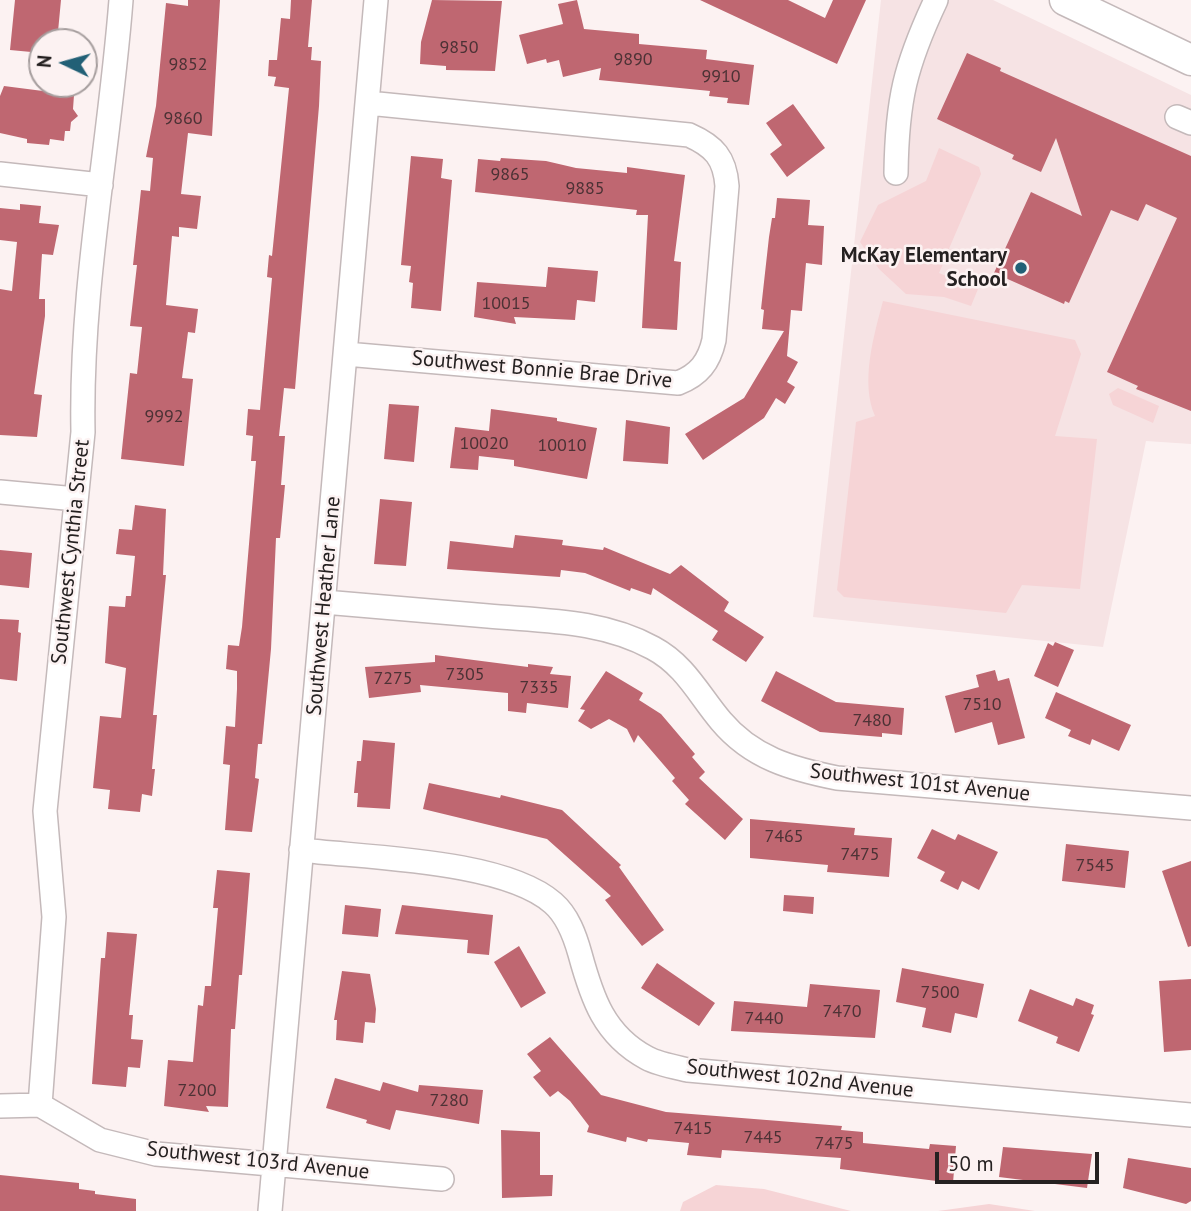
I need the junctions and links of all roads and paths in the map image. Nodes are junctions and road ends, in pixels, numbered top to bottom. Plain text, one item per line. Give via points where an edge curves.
1 (121, 0) edge
2 (376, 0) edge
3 (936, 0) edge
4 (1065, 0) edge
5 (1191, 60) edge
6 (368, 103) junction
7 (0, 173) edge
8 (896, 173) dead end
9 (101, 185) junction
10 (346, 354) junction
11 (0, 492) edge
12 (76, 499) junction
13 (324, 602) junction
14 (1191, 808) edge
15 (301, 850) junction
16 (40, 1105) junction
17 (0, 1106) edge
18 (1191, 1115) edge
19 (274, 1164) junction
20 (442, 1179) dead end
21 (270, 1211) edge

1 - 9 street, Southwest Cynthia Street
2 - 6 street, Southwest Heather Lane
3 - 8 street via 911,54 900,98
4 - 5 main road
6 - 10 street, Southwest Heather Lane
6 - 10 street, Southwest Bonnie Brae Drive via 689,135 714,148 723,161 727,186 714,340 706,364 678,383
7 - 9 street
9 - 12 street, Southwest Cynthia Street via 82,373 83,432
10 - 13 street, Southwest Heather Lane
11 - 12 street
12 - 16 street, Southwest Cynthia Street via 46,811 54,917
13 - 14 street, Southwest 101st Avenue via 622,632 657,650 694,681 721,721 750,748 788,768 837,778
13 - 15 street, Southwest Heather Lane
15 - 18 street, Southwest 102nd Avenue via 488,872 523,883 555,904 573,931 596,1007 613,1031 647,1058 688,1070
15 - 19 street, Southwest Heather Lane
16 - 17 street
16 - 19 street, Southwest 103rd Avenue via 100,1140 156,1154
19 - 20 street, Southwest 103rd Avenue
19 - 21 street, Southwest Heather Lane

